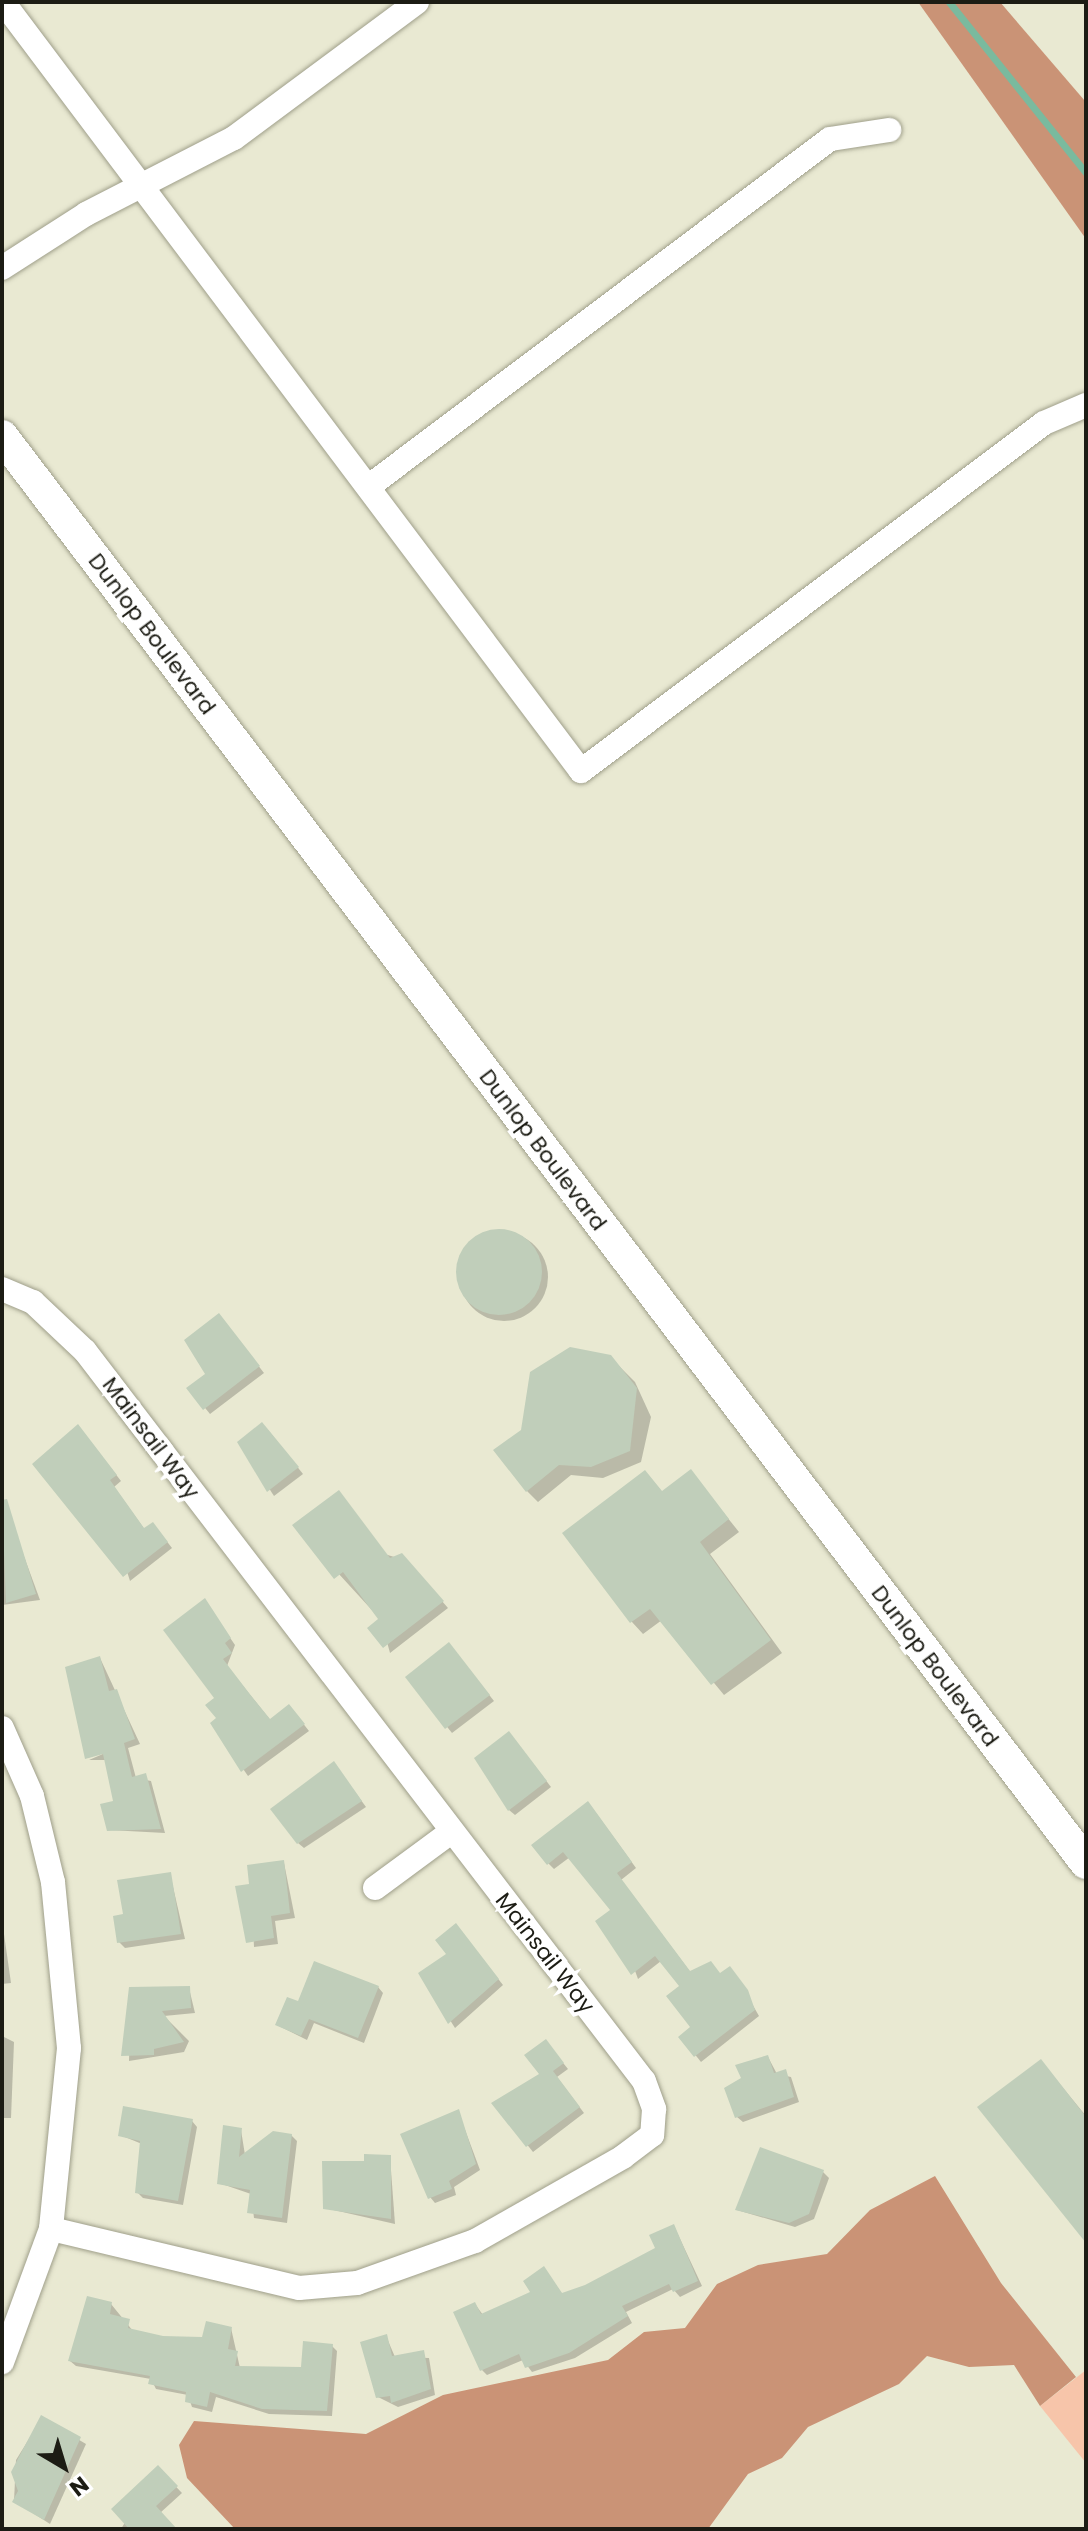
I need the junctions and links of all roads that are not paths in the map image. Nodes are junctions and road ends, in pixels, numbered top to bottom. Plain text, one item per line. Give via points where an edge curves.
1 (3, 2) edge
2 (417, 2) edge
3 (889, 130) dead end
4 (141, 186) junction
5 (2, 268) edge
6 (1086, 405) edge
7 (2, 436) edge
8 (368, 487) junction
9 (2, 1289) edge
10 (2, 1728) edge
11 (1075, 1827) edge
12 (451, 1832) junction
13 (1086, 1863) edge
14 (375, 1888) dead end
15 (51, 2229) junction
16 (2, 2362) edge

1 - 4 street
2 - 4 street via 234,138
3 - 8 street via 830,139
4 - 5 street
4 - 8 street
6 - 8 street via 1044,423 581,771
7 - 11 street, Dunlop Boulevard
9 - 12 street, Mainsail Way via 33,1302 85,1351
10 - 15 street via 32,1796 65,1961 69,2064
11 - 13 street, Dunlop Boulevard
12 - 14 street
12 - 15 street, Mainsail Way via 644,2081 652,2135 475,2241 357,2283 299,2288
15 - 16 street

